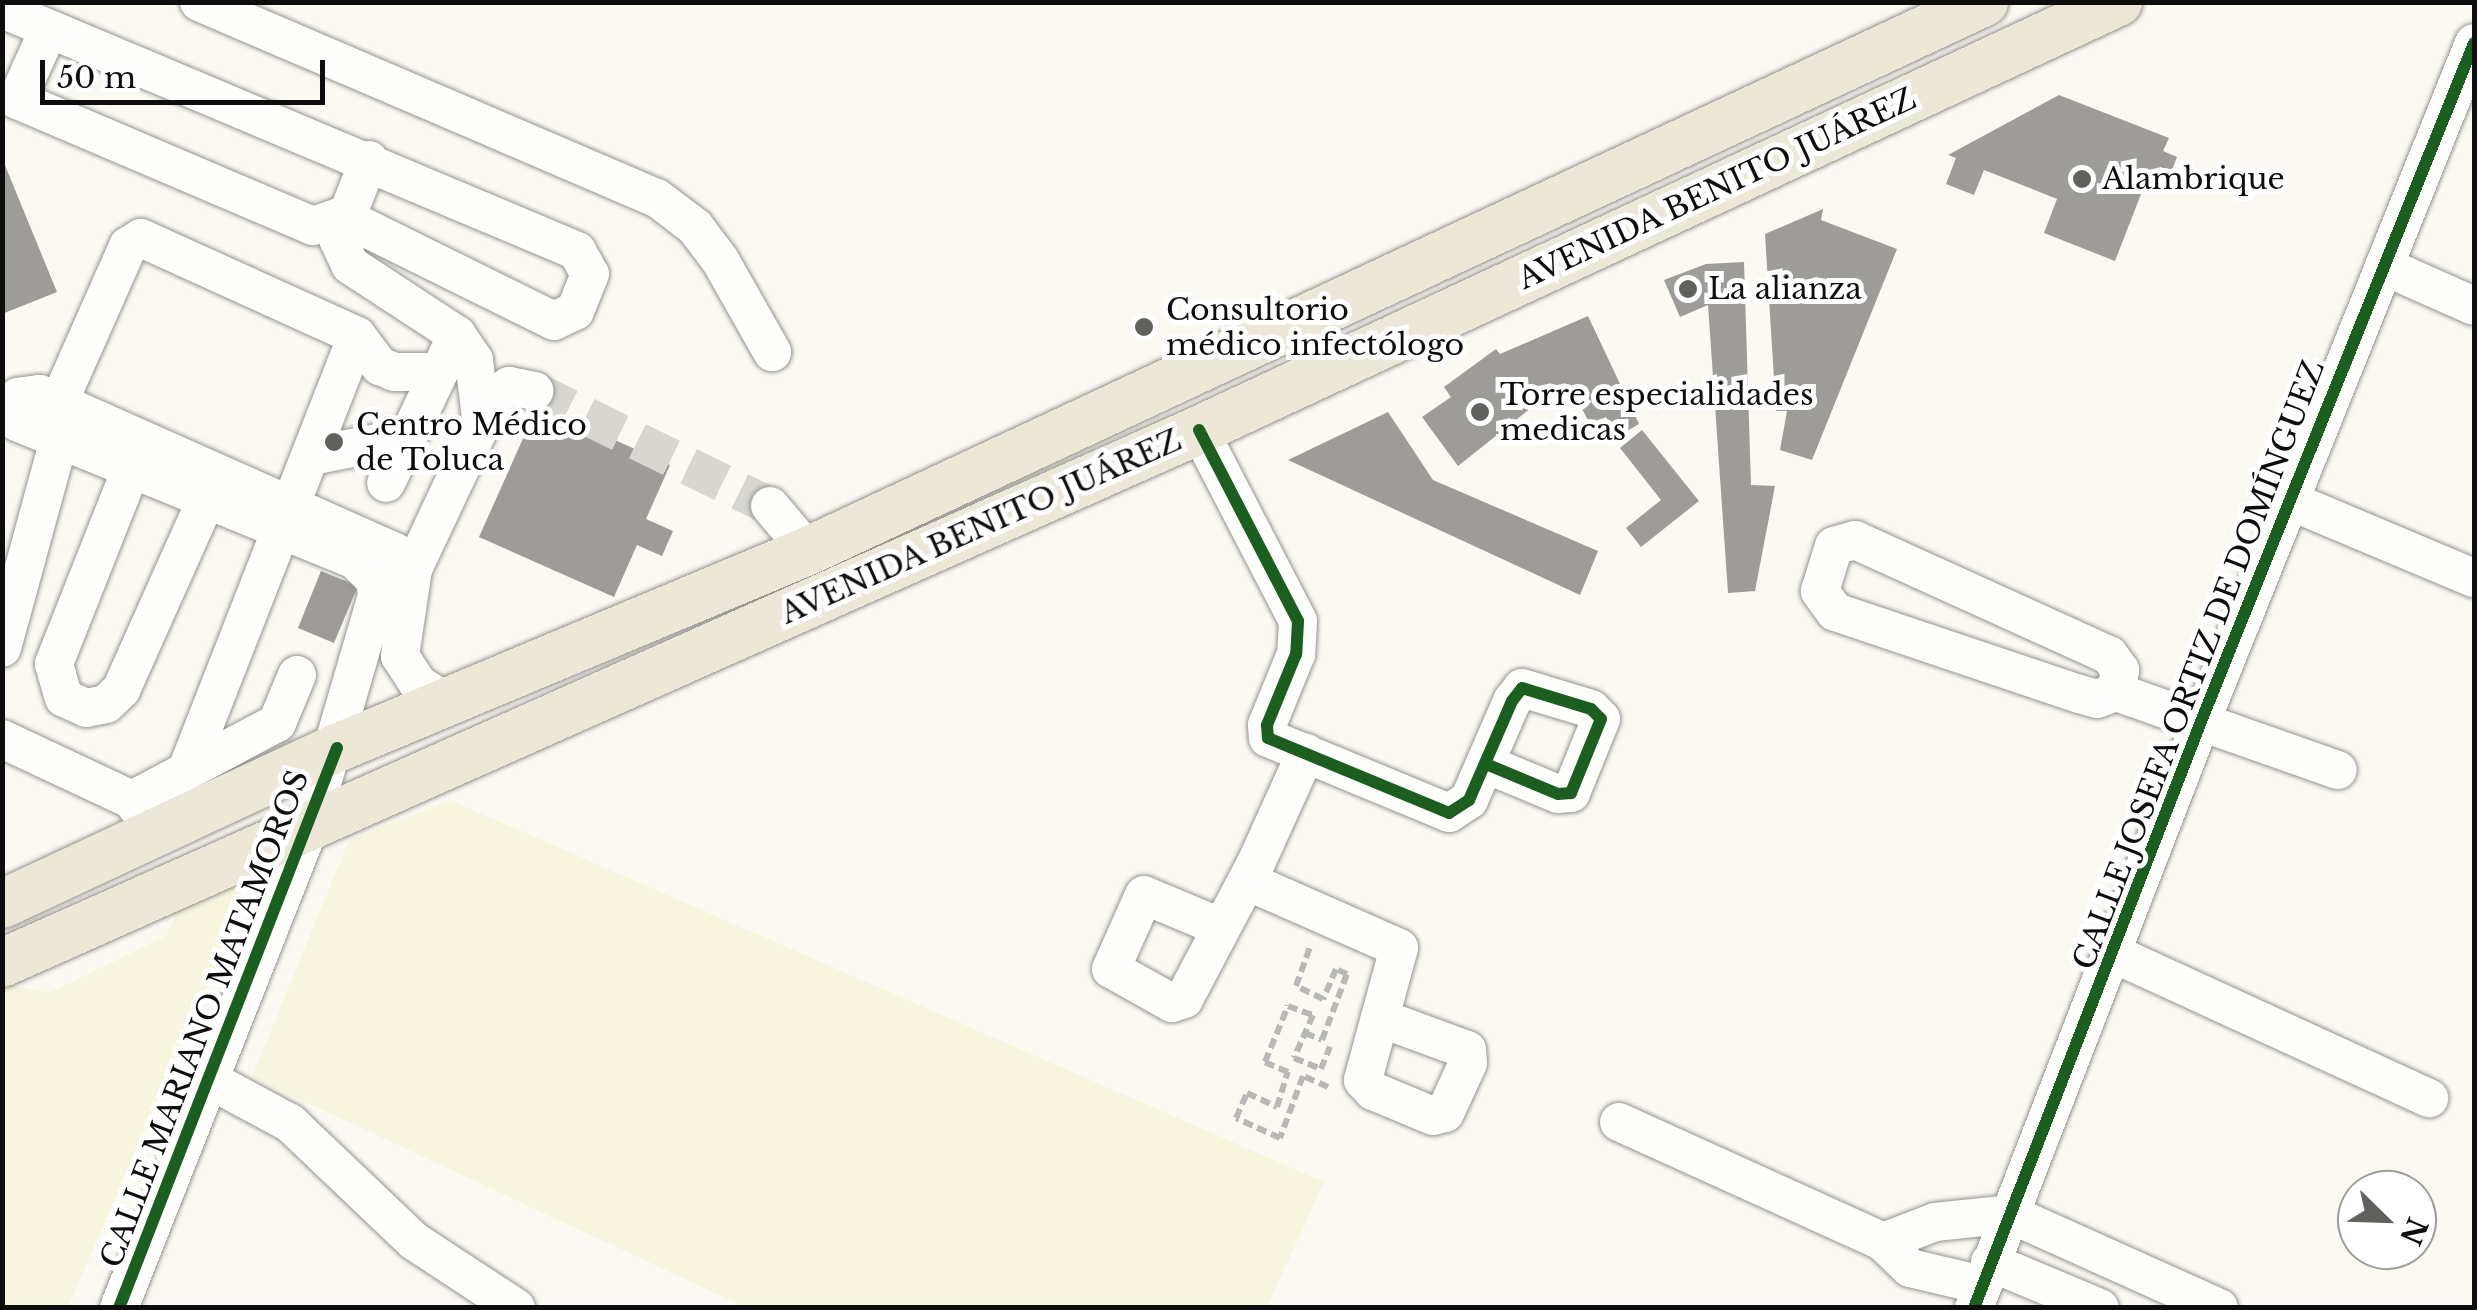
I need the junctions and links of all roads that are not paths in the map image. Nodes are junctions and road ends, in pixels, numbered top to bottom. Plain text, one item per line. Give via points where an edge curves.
1 (199, 2) edge
2 (1984, 2) edge
3 (2118, 2) edge
4 (2, 9) edge
5 (48, 31) junction
6 (2472, 58) edge
7 (10, 105) edge
8 (369, 160) junction
9 (342, 216) junction
10 (2384, 266) junction
11 (2474, 306) edge
12 (456, 335) junction
13 (358, 336) junction
14 (772, 352) dead end
15 (436, 372) junction
16 (534, 391) tunnel mouth
17 (481, 419) junction
18 (58, 421) junction
19 (1199, 430) junction
20 (407, 437) junction
21 (137, 454) junction
22 (312, 456) junction
23 (386, 483) dead end
24 (212, 486) junction
25 (2288, 500) junction
26 (770, 506) tunnel mouth
27 (288, 517) junction
28 (808, 551) junction
29 (414, 569) junction
30 (2474, 578) edge
31 (2, 648) edge
32 (297, 674) dead end
33 (2116, 692) junction
34 (450, 704) junction
35 (2200, 724) junction
36 (2, 739) edge
37 (337, 748) junction
38 (1306, 753) junction
39 (1486, 764) dead end
40 (188, 768) junction
41 (2338, 770) dead end
42 (144, 817) junction
43 (309, 828) junction
44 (1246, 881) junction
45 (2, 904) edge
46 (1220, 927) dead end
47 (2112, 953) junction
48 (2, 963) edge
49 (1380, 1018) dead end
50 (210, 1080) junction
51 (2429, 1098) dead end
52 (1619, 1122) dead end
53 (2010, 1214) junction
54 (1883, 1242) junction
55 (2127, 1265) junction
56 (1982, 1285) edge
57 (119, 1308) edge
58 (516, 1308) edge
59 (2104, 1308) edge
60 (2219, 1308) edge

1 - 14 street via 657,198 695,227 720,260
2 - 28 main road, AVENIDA BENITO JUÁREZ
3 - 19 main road, AVENIDA BENITO JUÁREZ
4 - 5 street
5 - 7 street
5 - 8 street
6 - 10 street, CALLE JOSEFA ORTIZ DE DOMÍNGUEZ
7 - 9 street via 314,226
8 - 9 street
8 - 9 street via 586,256 590,274 574,311 554,321
9 - 12 street via 338,238 350,266
10 - 11 street
10 - 25 street, CALLE JOSEFA ORTIZ DE DOMÍNGUEZ
12 - 15 street
12 - 17 street via 474,360
13 - 15 street via 380,366
13 - 18 street via 149,239 134,240
13 - 22 street
15 - 20 street
16 - 17 street via 509,386
17 - 29 street
18 - 21 street
18 - 31 street
19 - 38 street via 1298,621 1296,654 1266,732 1274,742
19 - 43 main road, AVENIDA BENITO JUÁREZ
20 - 22 street
20 - 23 street
21 - 24 street
21 - 24 street via 54,664 64,698 75,703 106,704 120,690
22 - 27 street
24 - 27 street
25 - 30 street
25 - 35 street, CALLE JOSEFA ORTIZ DE DOMÍNGUEZ
26 - 28 street
27 - 29 street via 378,542
27 - 37 street, CALLE MARIANO MATAMOROS via 375,580 374,626
27 - 40 street
28 - 34 main road, AVENIDA BENITO JUÁREZ
29 - 34 street via 400,656 418,684
32 - 40 street via 277,723
33 - 33 street via 2120,670 2109,655 1855,540 1834,546 1820,590 1835,612 2080,694
33 - 35 street
34 - 37 main road, AVENIDA BENITO JUÁREZ
35 - 41 street
35 - 47 street, CALLE JOSEFA ORTIZ DE DOMÍNGUEZ
36 - 42 street
37 - 42 main road, AVENIDA BENITO JUÁREZ
37 - 43 street, CALLE MARIANO MATAMOROS
38 - 39 street via 1450,813 1470,800
38 - 44 street
40 - 42 street
42 - 45 main road, AVENIDA BENITO JUÁREZ
43 - 48 main road, AVENIDA BENITO JUÁREZ
43 - 50 street, CALLE MARIANO MATAMOROS
44 - 46 street
44 - 49 street via 1399,948
47 - 51 street
47 - 53 street, CALLE JOSEFA ORTIZ DE DOMÍNGUEZ
50 - 57 street, CALLE MARIANO MATAMOROS
50 - 58 street via 290,1123 414,1242
52 - 54 street
53 - 54 street via 1936,1222
53 - 55 street
53 - 56 street, CALLE JOSEFA ORTIZ DE DOMÍNGUEZ
54 - 56 street via 1910,1268
55 - 59 street
55 - 60 street
56 - 59 street

